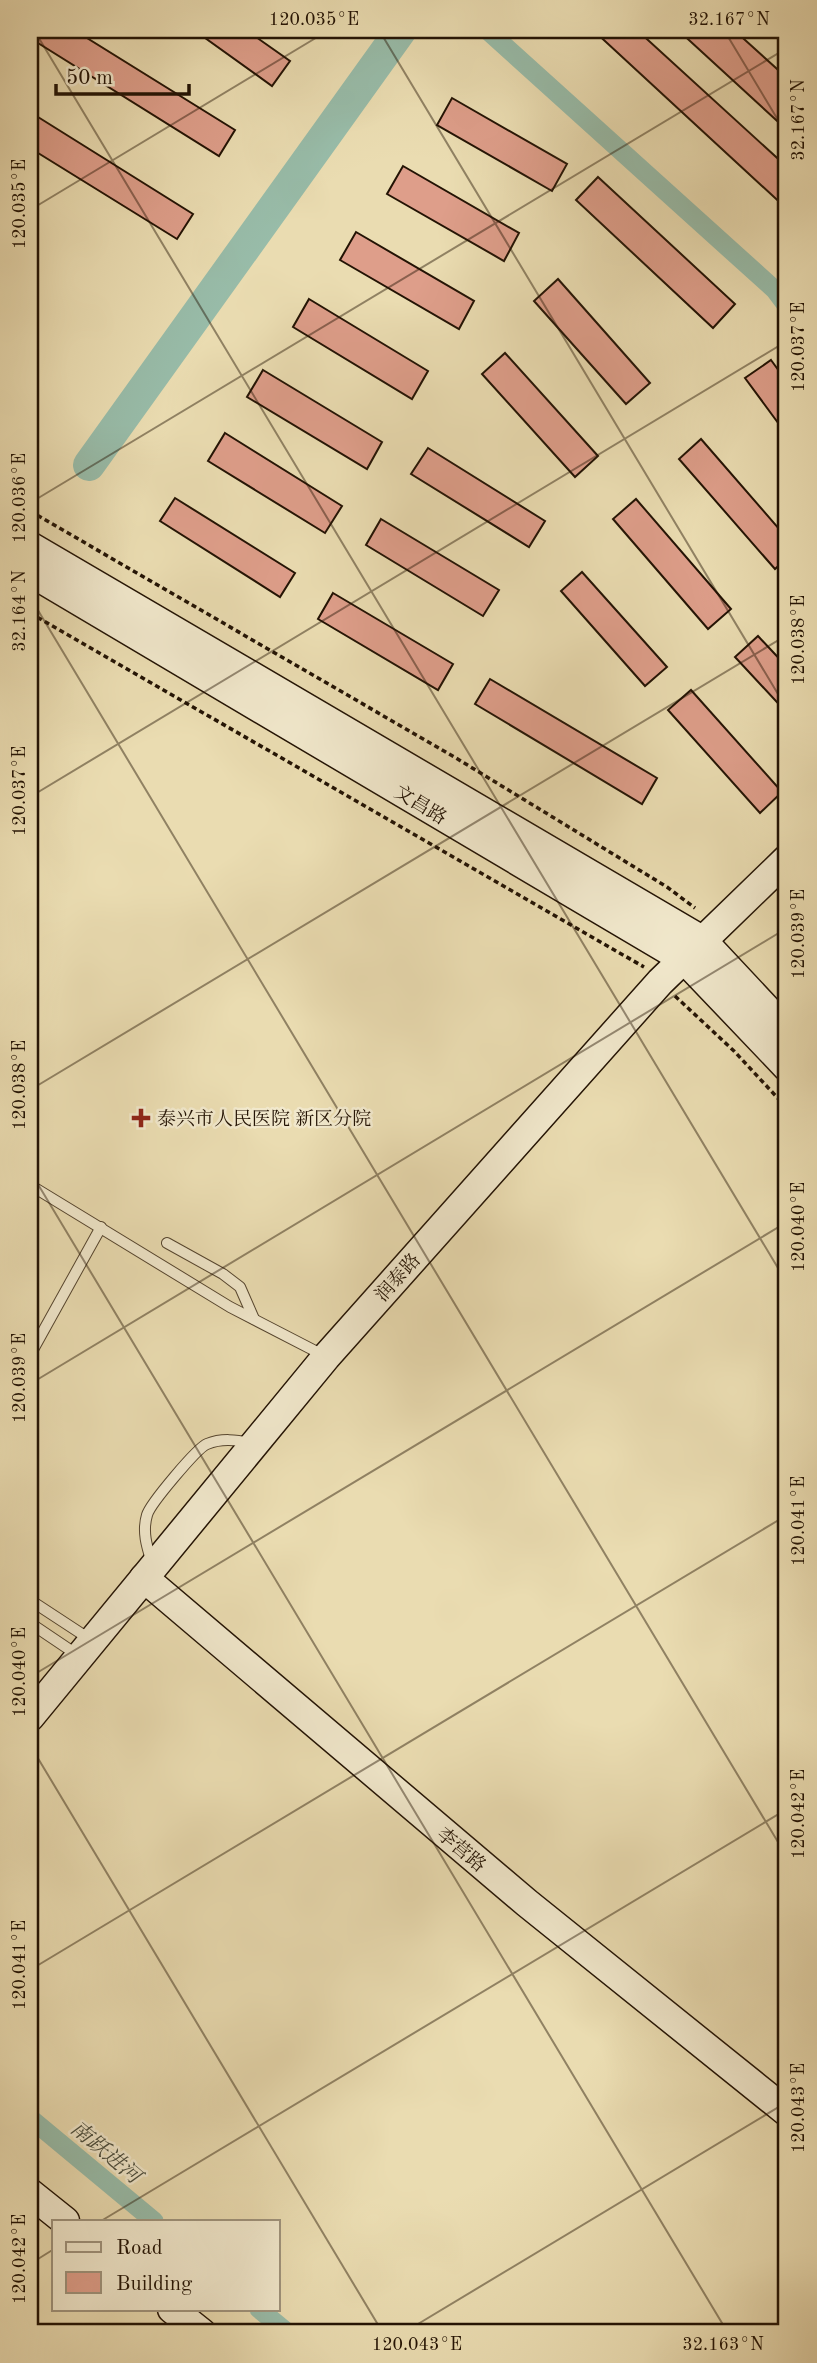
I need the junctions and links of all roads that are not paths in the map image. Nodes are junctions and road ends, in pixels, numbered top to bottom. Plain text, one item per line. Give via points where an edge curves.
1 (30, 546) edge
2 (30, 572) edge
3 (787, 859) edge
4 (702, 942) junction
5 (787, 1031) edge
6 (787, 1067) edge
7 (30, 1185) edge
8 (101, 1227) junction
9 (167, 1243) dead end
10 (254, 1319) junction
11 (30, 1355) edge
12 (326, 1357) junction
13 (254, 1444) junction
14 (149, 1573) junction
15 (30, 1600) edge
16 (30, 1623) edge
17 (87, 1649) junction
18 (30, 1717) edge
19 (787, 2112) edge
20 (30, 2193) edge
21 (64, 2220) edge
22 (173, 2310) edge
23 (202, 2333) edge

1 - 4 street, 文昌路
2 - 4 street, 文昌路
3 - 4 street, 润泰路
4 - 5 street, 文昌路
4 - 6 street, 文昌路
4 - 12 street, 润泰路 via 660,982
7 - 8 lane
8 - 10 lane
8 - 11 lane
9 - 10 lane via 240,1287
10 - 12 lane
12 - 13 street, 润泰路
13 - 14 street, 润泰路
13 - 14 lane via 230,1439 205,1444 158,1496 147,1514 144,1540
14 - 17 street, 润泰路
14 - 19 street, 李营路 via 527,1903
15 - 17 lane
16 - 17 lane
17 - 18 street, 润泰路
20 - 21 street
22 - 23 street

